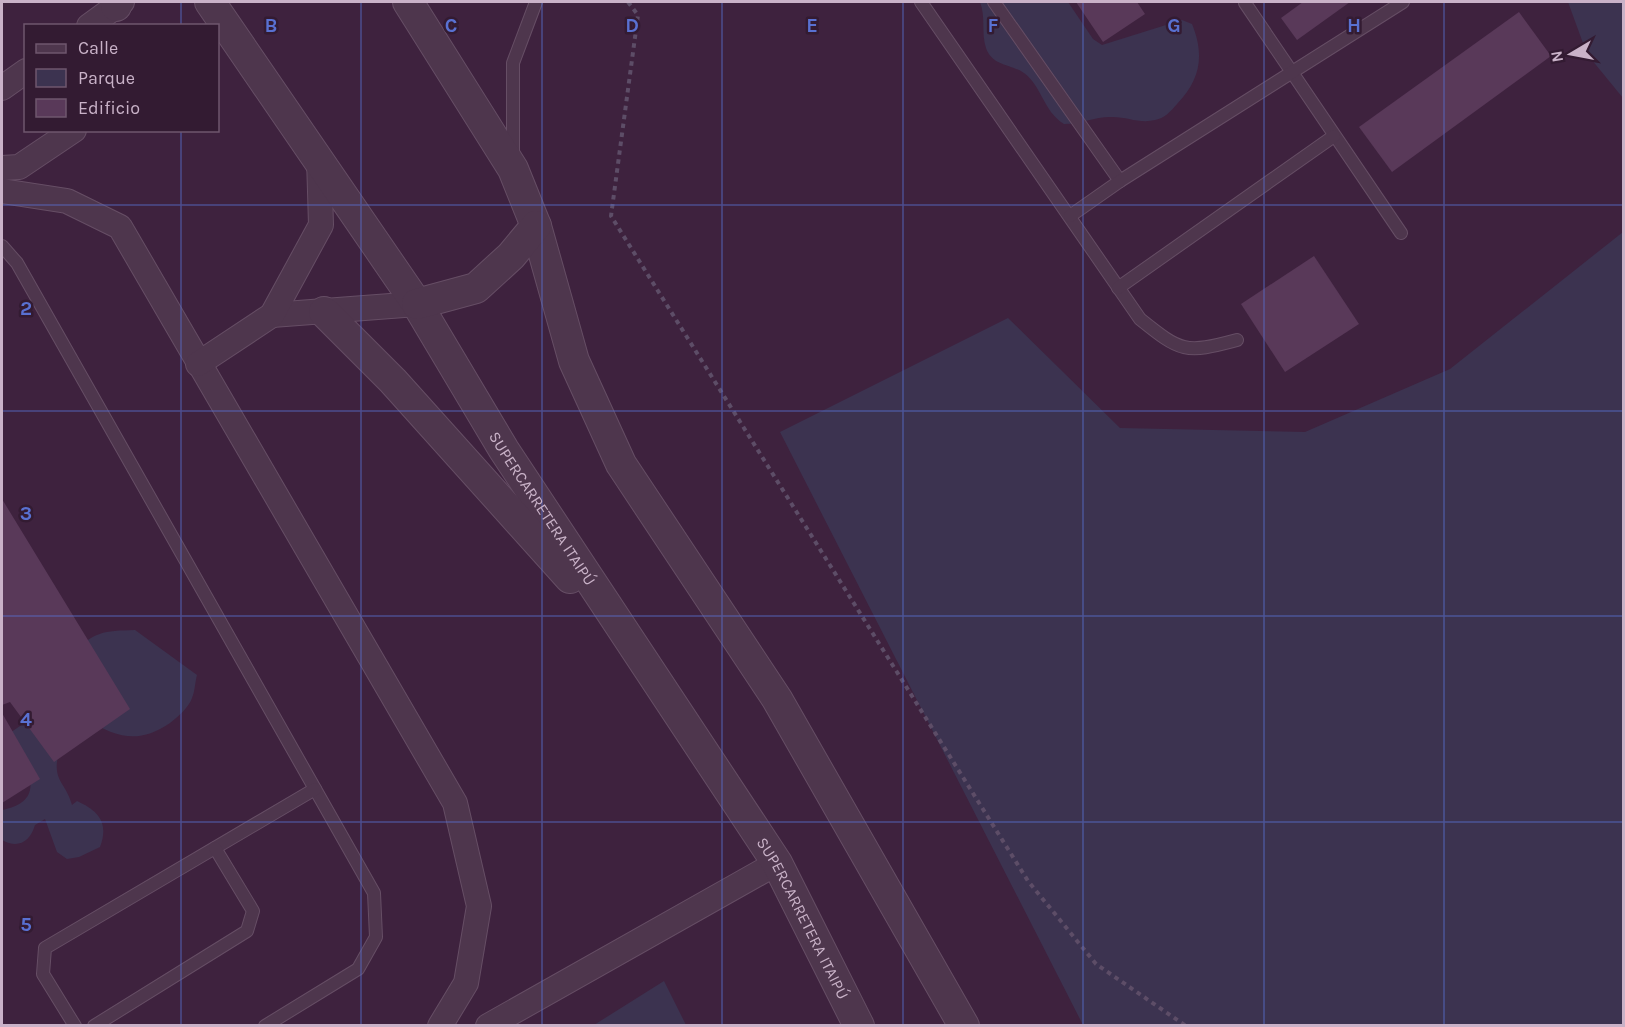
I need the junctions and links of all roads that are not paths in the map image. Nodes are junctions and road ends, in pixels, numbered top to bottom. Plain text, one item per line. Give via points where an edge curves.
1 (210, 2) edge
2 (408, 2) edge
3 (536, 2) edge
4 (921, 2) edge
5 (994, 2) edge
6 (1403, 2) edge
7 (118, 3) edge
8 (1245, 3) edge
9 (92, 24) edge
10 (224, 33) edge
11 (24, 72) edge
12 (1290, 72) junction
13 (2, 88) edge
14 (71, 132) edge
15 (1334, 136) junction
16 (319, 158) junction
17 (2, 168) edge
18 (513, 170) junction
19 (1120, 181) junction
20 (2, 191) edge
21 (1070, 216) junction
22 (536, 226) junction
23 (1401, 233) dead end
24 (2, 246) edge
25 (1118, 288) junction
26 (417, 304) junction
27 (324, 312) junction
28 (272, 315) junction
29 (1238, 340) dead end
30 (198, 364) junction
31 (672, 703) junction
32 (315, 789) junction
33 (215, 848) junction
34 (777, 863) junction
35 (75, 1026) edge
36 (94, 1026) edge
37 (265, 1026) edge
38 (440, 1026) edge
39 (488, 1026) edge
40 (859, 1026) edge
41 (964, 1026) edge

1 - 10 street, SUPERCARRETERA ITAIPÚ
2 - 18 street
3 - 18 lane via 513,63
4 - 21 lane
5 - 19 lane
6 - 12 lane
7 - 9 street
8 - 12 lane
10 - 16 street, SUPERCARRETERA ITAIPÚ
11 - 13 street
12 - 15 lane
12 - 19 lane
14 - 17 street via 19,167
15 - 23 lane
15 - 25 lane
16 - 26 street, SUPERCARRETERA ITAIPÚ
16 - 28 street via 321,225
18 - 22 street
19 - 21 lane
20 - 30 street via 67,201 120,227
21 - 25 lane
22 - 26 street via 476,288
22 - 41 street via 574,361 621,464 777,699
24 - 32 lane via 17,263
25 - 29 lane via 1140,318 1172,345 1203,350
26 - 27 street
26 - 31 street, SUPERCARRETERA ITAIPÚ via 504,450
27 - 28 street
27 - 31 street via 393,381 556,561
28 - 30 street
30 - 38 street via 455,803 479,906 466,984
31 - 34 street, SUPERCARRETERA ITAIPÚ
32 - 33 lane
32 - 37 lane via 374,893 376,937 358,969
33 - 35 lane via 45,948 43,974
33 - 36 lane via 253,911 247,932
34 - 39 street
34 - 40 street, SUPERCARRETERA ITAIPÚ

